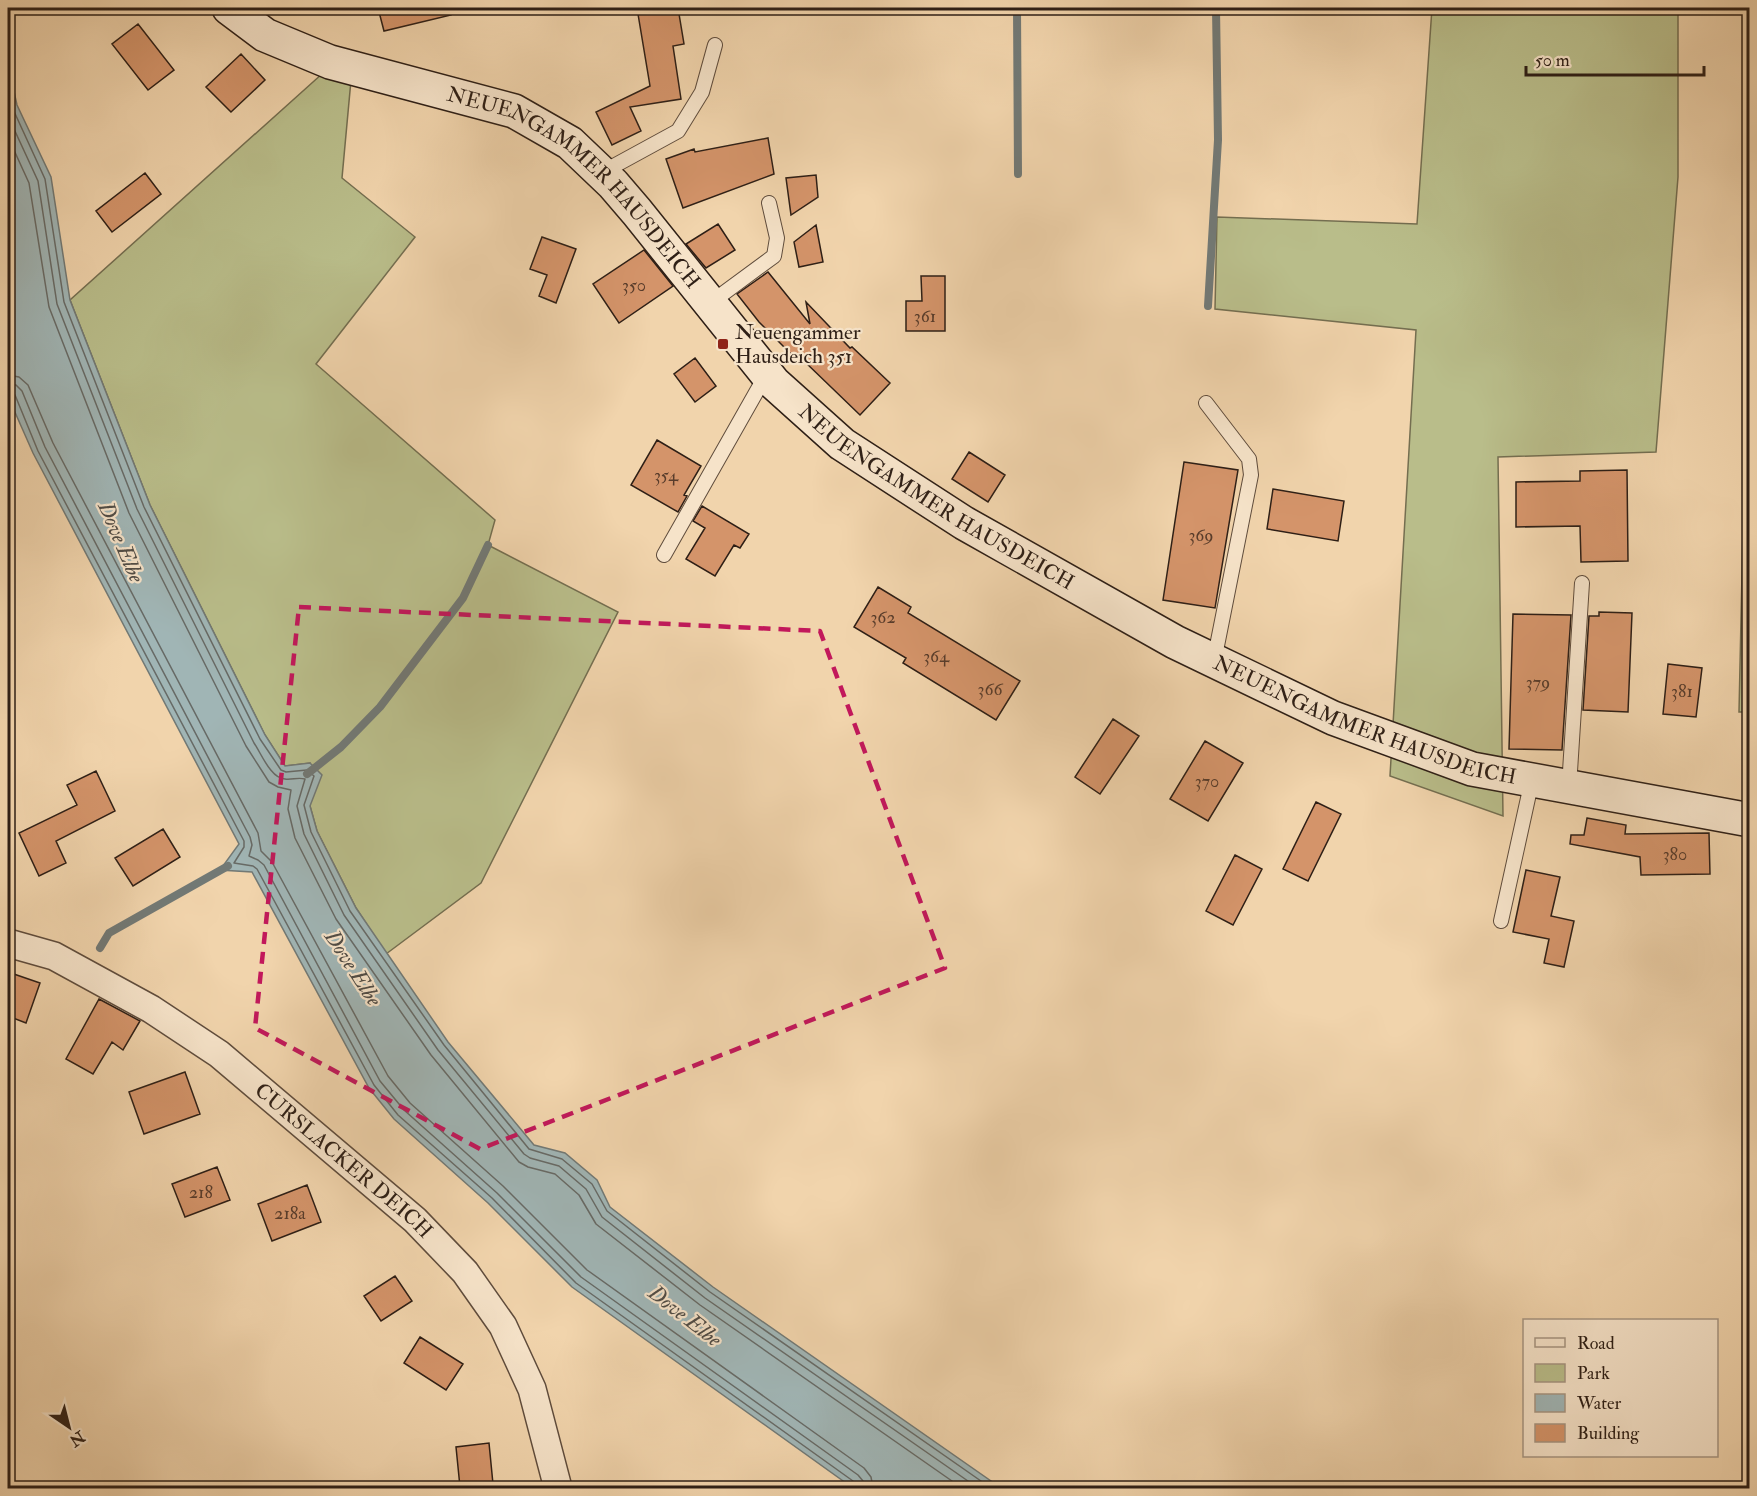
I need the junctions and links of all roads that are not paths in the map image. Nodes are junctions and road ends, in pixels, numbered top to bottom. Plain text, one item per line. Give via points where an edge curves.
1 (229, 8) edge
2 (715, 45) dead end
3 (601, 173) junction
4 (769, 203) dead end
5 (709, 304) junction
6 (766, 375) junction
7 (1206, 403) dead end
8 (664, 555) dead end
9 (1582, 583) dead end
10 (1214, 661) junction
11 (1532, 780) junction
12 (1569, 787) junction
13 (1749, 820) edge
14 (1501, 921) dead end
15 (8, 943) edge
16 (558, 1488) edge

1 - 3 street, NEUENGAMMER HAUSDEICH via 266,35 330,62 514,111 570,143
2 - 3 lane via 702,92 678,132
3 - 5 street, NEUENGAMMER HAUSDEICH
4 - 5 lane via 777,238 774,256
5 - 6 street, NEUENGAMMER HAUSDEICH
6 - 8 lane
6 - 10 street, NEUENGAMMER HAUSDEICH via 842,444 945,510
7 - 10 lane via 1249,459 1251,475
9 - 12 lane
10 - 11 street, NEUENGAMMER HAUSDEICH via 1334,718 1472,769
11 - 12 street, NEUENGAMMER HAUSDEICH
11 - 14 lane
12 - 13 street, NEUENGAMMER HAUSDEICH
15 - 16 street, CURSLACKER DEICH via 54,956 151,1009 219,1054 415,1220 465,1272 503,1326 532,1389

